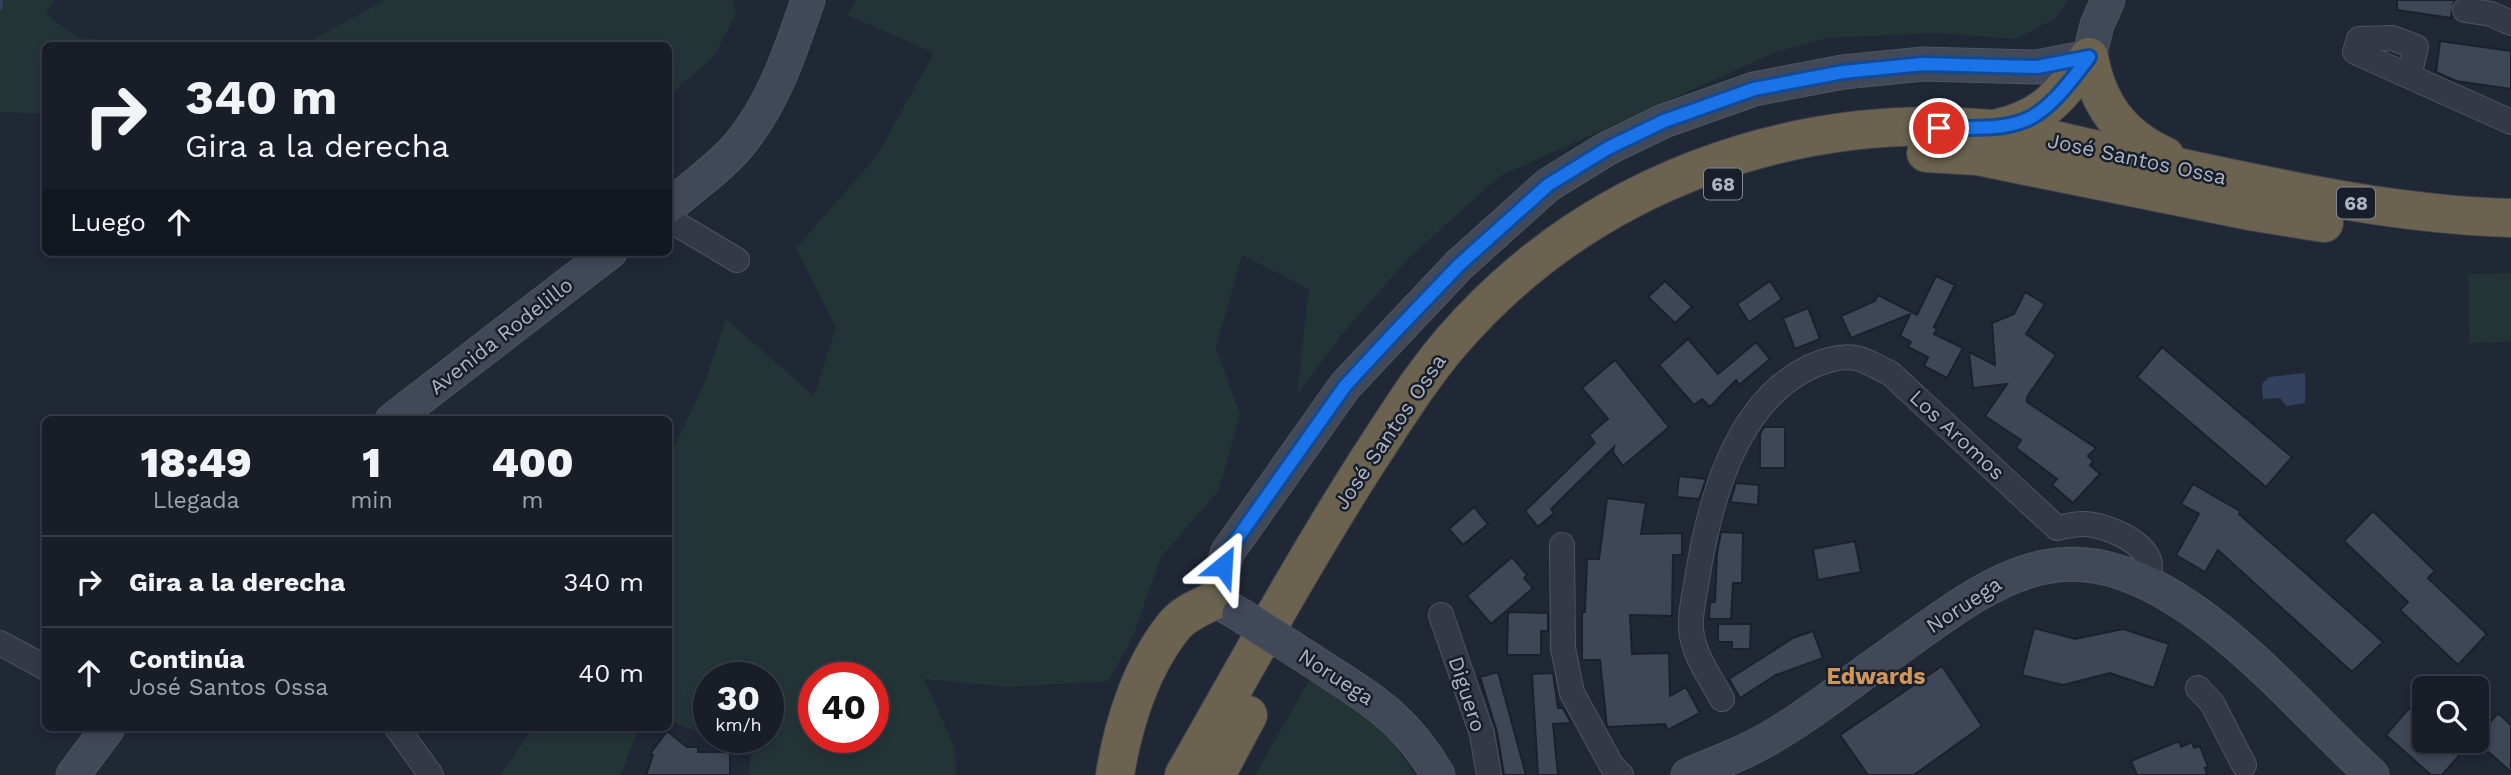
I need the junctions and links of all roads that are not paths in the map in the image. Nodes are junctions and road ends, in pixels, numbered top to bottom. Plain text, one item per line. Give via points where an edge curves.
1 (808, 0) edge
2 (2108, 0) edge
3 (2465, 10) dead end
4 (2511, 23) edge
5 (2089, 57) junction
6 (2409, 76) dead end
7 (2511, 121) edge
8 (1994, 129) junction
9 (2192, 170) junction
10 (672, 203) edge
11 (2511, 218) edge
12 (672, 221) edge
13 (2511, 243) edge
14 (605, 256) edge
15 (737, 260) dead end
16 (397, 416) edge
17 (1562, 545) dead end
18 (2145, 582) junction
19 (1227, 607) junction
20 (1441, 615) dead end
21 (0, 643) edge
22 (42, 665) edge
23 (2198, 688) dead end
24 (1722, 699) dead end
25 (1243, 723) junction
26 (106, 731) edge
27 (399, 731) edge
28 (2244, 765) dead end
29 (73, 775) edge
30 (431, 775) edge
31 (1115, 775) edge
32 (1184, 775) edge
33 (1216, 775) edge
34 (1241, 775) edge
35 (1438, 775) edge
36 (1489, 775) edge
37 (1621, 775) edge
38 (1688, 775) edge
39 (2372, 775) edge

1 - 10 street via 779,83 757,120 737,147
2 - 5 street
3 - 4 street
5 - 8 highway via 2057,100 2040,113 2022,123
5 - 9 highway via 2093,78 2123,132
5 - 19 street via 2037,67 1923,64 1843,72 1754,89 1664,121 1548,185 1469,256 1345,386 1227,553
6 - 7 street
8 - 9 highway, José Santos Ossa / 68
8 - 32 highway, José Santos Ossa / 68 via 1838,132 1771,144 1662,182 1612,207 1545,253 1453,340 1414,390 1328,524
9 - 11 highway, José Santos Ossa / 68 via 2339,201
12 - 15 street
13 - 25 highway, José Santos Ossa / 68 via 2412,237 2249,211 2031,165 1938,153 1820,159 1706,190 1633,224 1575,261 1532,294 1474,352 1424,418 1338,556
14 - 16 street, Avenida Rodelillo
17 - 37 street via 1563,648 1572,693
18 - 24 street, Los Aromos via 2150,566 2137,544 2087,524 2057,528 1890,373 1856,358 1826,359 1786,379 1748,426 1720,482 1700,559 1690,626 1695,648
18 - 38 street, Noruega via 2108,569 2067,565 2006,577 1752,748
18 - 39 street, Noruega via 2208,621
19 - 31 highway via 1189,613 1175,625 1149,667 1126,721
19 - 35 street, Noruega, bridge via 1390,712 1416,738
20 - 36 street, Diguero via 1482,734
21 - 22 street
23 - 28 street via 2212,703
25 - 33 highway, José Santos Ossa / 68
25 - 34 highway
26 - 29 street
27 - 30 street

